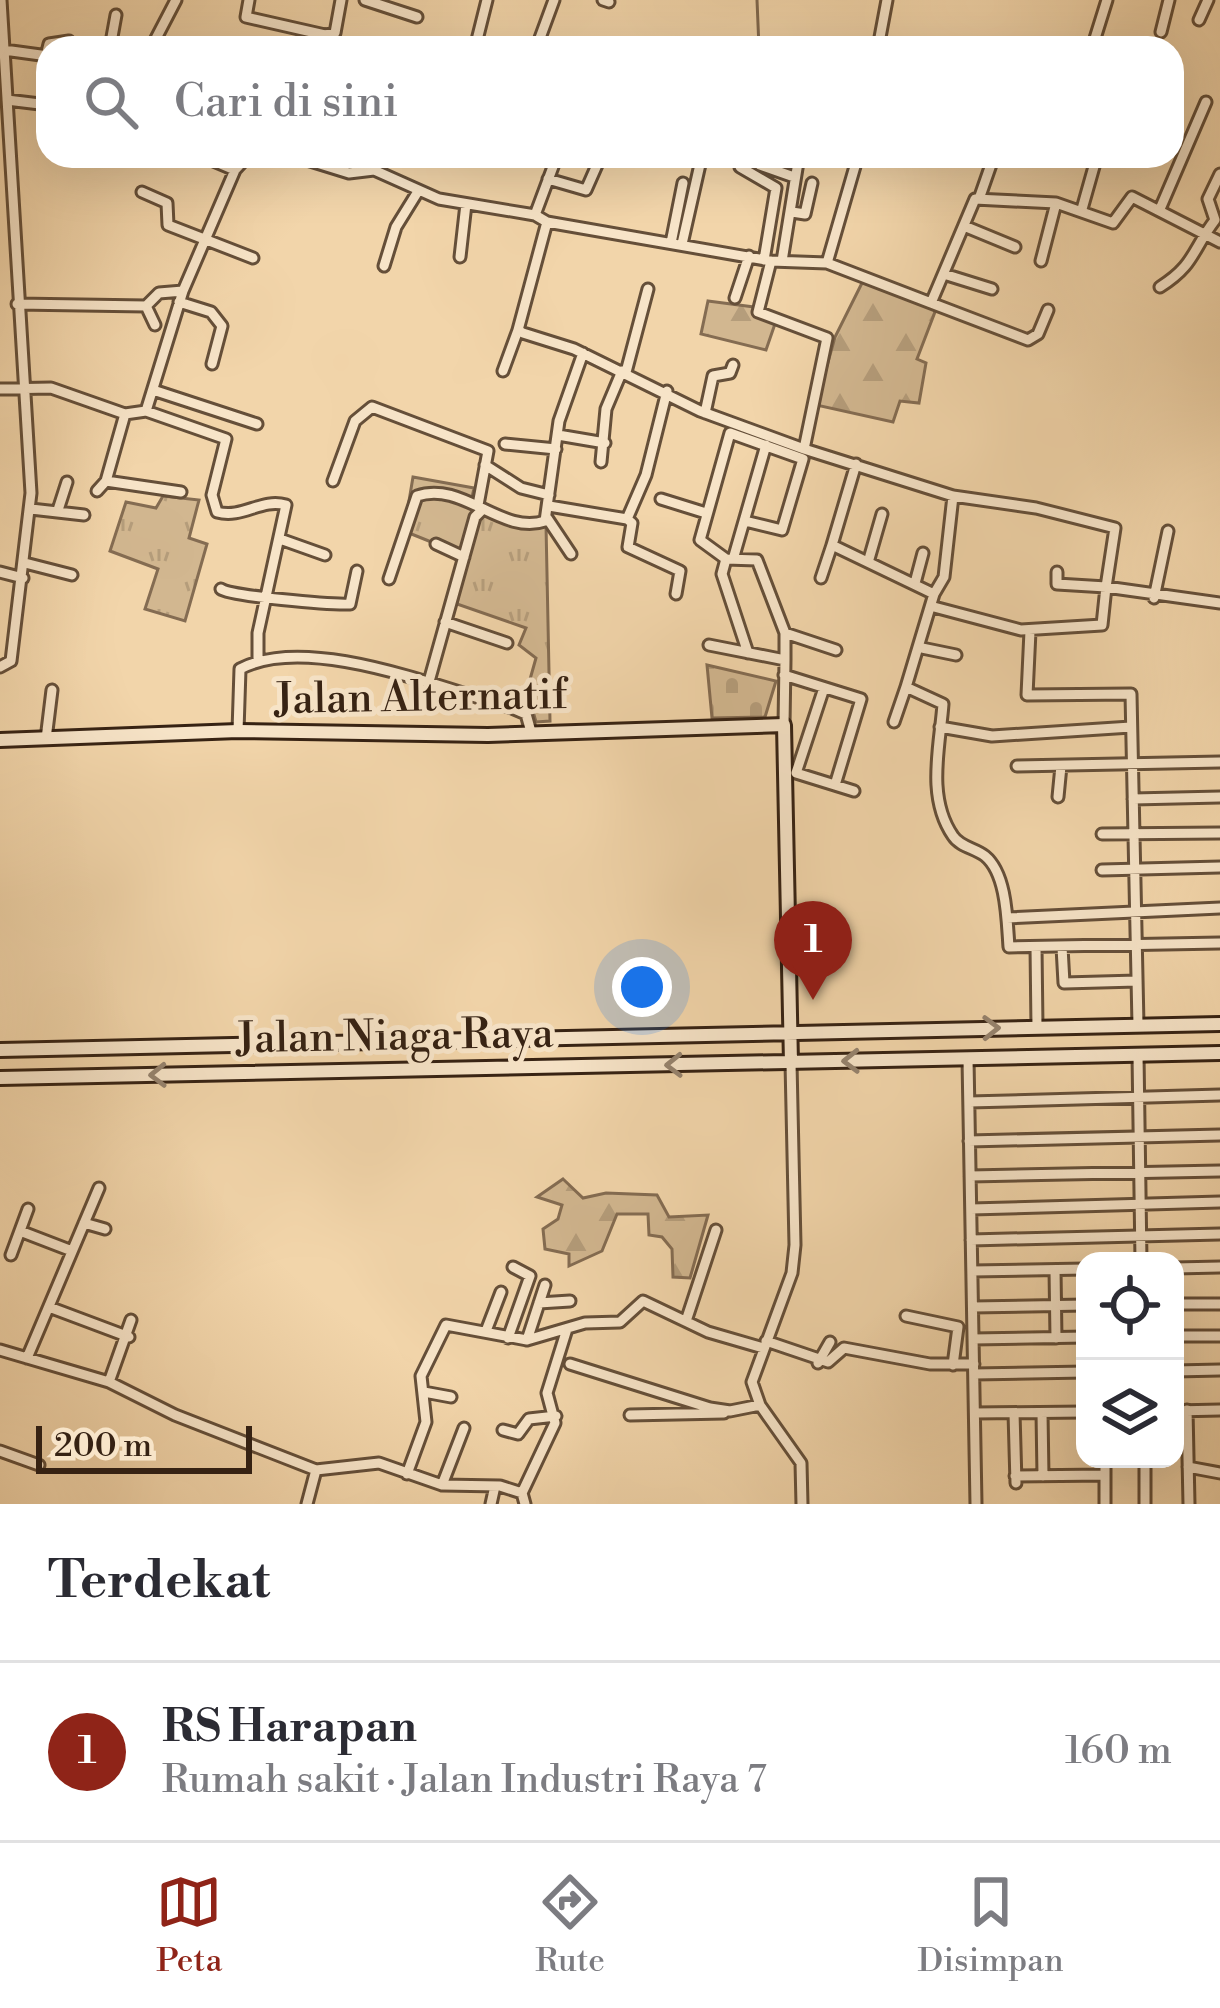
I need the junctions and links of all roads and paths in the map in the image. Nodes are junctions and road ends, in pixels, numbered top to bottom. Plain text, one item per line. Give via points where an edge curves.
1 (1, 0) edge
2 (176, 0) edge
3 (249, 0) edge
4 (341, 0) edge
5 (365, 0) edge
6 (487, 0) edge
7 (554, 0) edge
8 (887, 0) edge
9 (1107, 0) edge
10 (1169, 0) edge
11 (1208, 0) edge
12 (116, 15) dead end
13 (417, 17) dead end
14 (1199, 20) dead end
15 (1161, 32) dead end
16 (310, 33) junction
17 (112, 36) edge
18 (158, 36) edge
19 (309, 36) edge
20 (478, 36) edge
21 (541, 36) edge
22 (880, 36) edge
23 (1096, 36) edge
24 (4, 50) junction
25 (36, 54) edge
26 (7, 100) junction
27 (1206, 102) dead end
28 (36, 103) edge
29 (1184, 153) edge
30 (231, 168) edge
31 (329, 168) edge
32 (339, 168) edge
33 (552, 168) edge
34 (596, 168) edge
35 (699, 168) edge
36 (742, 168) edge
37 (796, 168) edge
38 (854, 168) edge
39 (990, 168) edge
40 (1094, 168) edge
41 (1178, 168) edge
42 (236, 170) joint
43 (338, 171) junction
44 (1220, 174) edge
45 (548, 178) junction
46 (682, 183) dead end
47 (812, 183) dead end
48 (142, 192) dead end
49 (417, 193) junction
50 (979, 199) junction
51 (1056, 203) junction
52 (466, 204) junction
53 (1082, 209) junction
54 (1160, 209) junction
55 (792, 212) junction
56 (805, 214) junction
57 (535, 215) junction
58 (547, 223) junction
59 (964, 226) junction
60 (802, 232) dead end
61 (1205, 232) junction
62 (0, 238) edge
63 (13, 238) junction
64 (204, 241) junction
65 (1220, 242) edge
66 (676, 243) junction
67 (1015, 247) dead end
68 (749, 256) junction
69 (460, 257) dead end
70 (253, 258) dead end
71 (772, 261) junction
72 (1041, 261) dead end
73 (826, 263) junction
74 (384, 266) dead end
75 (947, 275) junction
76 (1160, 286) dead end
77 (648, 289) dead end
78 (992, 289) dead end
79 (182, 294) junction
80 (735, 298) dead end
81 (931, 303) junction
82 (17, 304) junction
83 (146, 306) junction
84 (1048, 310) dead end
85 (155, 326) dead end
86 (518, 330) junction
87 (583, 353) junction
88 (212, 364) dead end
89 (734, 365) dead end
90 (503, 371) dead end
91 (624, 371) junction
92 (0, 389) edge
93 (21, 389) junction
94 (153, 390) junction
95 (667, 391) junction
96 (146, 411) junction
97 (705, 413) junction
98 (125, 414) junction
99 (257, 424) dead end
100 (558, 435) junction
101 (605, 442) junction
102 (505, 443) dead end
103 (766, 445) junction
104 (556, 449) junction
105 (804, 449) junction
106 (601, 462) dead end
107 (856, 464) junction
108 (485, 465) junction
109 (106, 481) junction
110 (67, 482) dead end
111 (332, 482) dead end
112 (98, 491) dead end
113 (181, 493) dead end
114 (953, 496) junction
115 (661, 499) dead end
116 (548, 506) junction
117 (481, 507) junction
118 (31, 509) junction
119 (58, 510) junction
120 (706, 513) junction
121 (882, 514) dead end
122 (84, 515) dead end
123 (627, 519) junction
124 (745, 520) junction
125 (1168, 532) dead end
126 (280, 539) junction
127 (436, 544) dead end
128 (832, 545) junction
129 (923, 553) dead end
130 (571, 554) dead end
131 (325, 555) dead end
132 (464, 556) junction
133 (730, 557) junction
134 (869, 559) junction
135 (25, 563) junction
136 (0, 572) edge
137 (357, 572) dead end
138 (1057, 572) dead end
139 (72, 575) dead end
140 (23, 578) junction
141 (821, 578) dead end
142 (388, 579) dead end
143 (915, 584) junction
144 (1106, 587) junction
145 (221, 589) dead end
146 (268, 593) junction
147 (676, 594) dead end
148 (934, 594) junction
149 (1154, 598) junction
150 (1220, 603) edge
151 (934, 607) junction
152 (15, 622) junction
153 (445, 622) junction
154 (0, 630) edge
155 (1030, 631) junction
156 (785, 633) junction
157 (507, 643) dead end
158 (709, 646) dead end
159 (922, 648) junction
160 (836, 650) dead end
161 (748, 653) junction
162 (956, 655) dead end
163 (257, 658) junction
164 (785, 660) junction
165 (0, 667) edge
166 (784, 675) junction
167 (428, 685) junction
168 (906, 687) junction
169 (824, 688) junction
170 (52, 690) dead end
171 (894, 722) dead end
172 (784, 725) junction
173 (940, 727) junction
174 (1131, 727) junction
175 (238, 731) junction
176 (531, 732) junction
177 (46, 739) junction
178 (0, 740) edge
179 (1220, 763) edge
180 (1132, 764) junction
181 (1017, 766) dead end
182 (1061, 766) junction
183 (835, 785) junction
184 (854, 791) dead end
185 (1058, 797) dead end
186 (1220, 797) edge
187 (1133, 799) junction
188 (1220, 833) edge
189 (1102, 834) dead end
190 (1134, 834) junction
191 (1220, 867) edge
192 (1135, 869) junction
193 (1102, 870) dead end
194 (1136, 908) junction
195 (1220, 908) edge
196 (1007, 918) junction
197 (1220, 943) edge
198 (1136, 945) junction
199 (1036, 947) junction
200 (1062, 947) junction
201 (1137, 981) junction
202 (1220, 1024) edge
203 (1138, 1025) junction
204 (1037, 1027) junction
205 (918, 1029) junction
206 (790, 1032) junction
207 (0, 1050) edge
208 (1220, 1053) edge
209 (1138, 1054) junction
210 (968, 1058) junction
211 (918, 1060) junction
212 (791, 1063) junction
213 (0, 1078) edge
214 (1220, 1095) edge
215 (1138, 1096) junction
216 (969, 1102) junction
217 (1220, 1135) edge
218 (1139, 1137) junction
219 (970, 1141) junction
220 (1220, 1171) edge
221 (1140, 1173) junction
222 (970, 1176) junction
223 (99, 1188) dead end
224 (1220, 1202) edge
225 (1140, 1204) junction
226 (28, 1209) dead end
227 (971, 1209) junction
228 (84, 1223) junction
229 (105, 1229) dead end
230 (716, 1230) dead end
231 (20, 1231) junction
232 (1220, 1234) edge
233 (1141, 1236) junction
234 (971, 1240) junction
235 (72, 1251) junction
236 (1141, 1252) edge
237 (11, 1255) dead end
238 (513, 1267) dead end
239 (1220, 1267) edge
240 (1184, 1268) edge
241 (1076, 1269) edge
242 (1055, 1270) junction
243 (972, 1271) junction
244 (544, 1285) dead end
245 (502, 1292) dead end
246 (570, 1300) dead end
247 (539, 1303) junction
248 (1184, 1304) edge
249 (1220, 1304) edge
250 (1076, 1305) edge
251 (1056, 1306) junction
252 (49, 1307) junction
253 (973, 1307) junction
254 (906, 1316) dead end
255 (687, 1318) junction
256 (131, 1320) dead end
257 (567, 1329) junction
258 (486, 1331) junction
259 (850, 1333) dead end
260 (1184, 1336) edge
261 (1220, 1336) edge
262 (129, 1337) junction
263 (1076, 1337) edge
264 (508, 1338) junction
265 (1056, 1338) junction
266 (973, 1339) junction
267 (527, 1340) junction
268 (830, 1342) dead end
269 (765, 1345) junction
270 (842, 1348) junction
271 (0, 1350) edge
272 (27, 1358) junction
273 (818, 1363) junction
274 (570, 1364) dead end
275 (952, 1364) junction
276 (974, 1369) junction
277 (1220, 1370) edge
278 (1184, 1371) edge
279 (1076, 1372) edge
280 (109, 1382) junction
281 (424, 1392) junction
282 (451, 1397) dead end
283 (760, 1405) junction
284 (1184, 1410) edge
285 (1220, 1410) edge
286 (730, 1412) junction
287 (1076, 1412) edge
288 (975, 1413) junction
289 (1014, 1413) junction
290 (1042, 1413) junction
291 (630, 1415) dead end
292 (556, 1416) junction
293 (464, 1428) dead end
294 (503, 1430) dead end
295 (518, 1434) junction
296 (1184, 1438) edge
297 (530, 1442) dead end
298 (0, 1451) edge
299 (454, 1455) junction
300 (812, 1458) dead end
301 (470, 1462) dead end
302 (801, 1463) junction
303 (39, 1465) dead end
304 (1187, 1467) junction
305 (1105, 1468) edge
306 (1144, 1468) edge
307 (316, 1470) junction
308 (1220, 1473) edge
309 (407, 1474) junction
310 (1105, 1475) junction
311 (1043, 1476) junction
312 (442, 1485) junction
313 (495, 1486) junction
314 (524, 1499) edge
315 (307, 1504) edge
316 (491, 1504) edge
317 (802, 1504) edge
318 (976, 1504) edge
319 (1105, 1504) edge
320 (1145, 1504) edge
321 (1189, 1504) edge

1 - 24 street
2 - 18 street
3 - 16 street via 243,16
4 - 16 street via 334,34
5 - 13 street
6 - 20 street
7 - 21 street
8 - 22 street
9 - 23 street
10 - 15 street
11 - 14 street
12 - 17 street
16 - 19 street
24 - 25 street
24 - 26 street
26 - 28 street
26 - 63 street
27 - 29 street
30 - 42 street
31 - 43 street
32 - 43 street
33 - 45 street
34 - 45 street via 586,190
35 - 66 street
36 - 71 street via 776,188
37 - 55 street
38 - 73 street
39 - 50 street
40 - 53 street
41 - 54 street
42 - 64 street
43 - 49 street via 374,170
44 - 61 street
45 - 57 street
46 - 66 street
47 - 56 street
48 - 64 street via 167,203 168,225
49 - 52 street
49 - 74 street
50 - 51 street
50 - 59 street
51 - 53 street
51 - 72 street
52 - 57 street
52 - 69 street
53 - 54 street via 1113,223 1132,197
54 - 61 street
55 - 56 street
55 - 71 street
56 - 60 street
57 - 58 street
58 - 66 street
58 - 86 street
59 - 67 street
59 - 75 street
61 - 65 street
61 - 76 street via 1191,264
62 - 63 street
63 - 82 street
64 - 70 street
64 - 79 street
66 - 68 street
68 - 71 street
68 - 80 street
71 - 73 street
71 - 105 street via 758,312 827,339
73 - 81 street
75 - 78 street
75 - 81 street
77 - 91 street
79 - 83 street via 159,293
79 - 88 street via 222,326
79 - 94 street
81 - 84 street via 1028,340
82 - 83 street
82 - 93 street
83 - 85 street
86 - 87 street
86 - 90 street
87 - 91 street
87 - 100 street
89 - 97 street via 712,376
91 - 95 street
91 - 101 street via 606,409
92 - 93 street
93 - 98 street via 54,389
93 - 118 street
94 - 96 street
94 - 99 street
95 - 97 street
95 - 123 street
96 - 98 street
96 - 126 street via 225,438 214,508 237,516 282,503
97 - 105 street
98 - 109 street
100 - 101 street
100 - 104 street
101 - 106 street
102 - 104 street
103 - 120 street via 728,434
103 - 124 street
103 - 124 street via 803,460 782,530
104 - 116 street
105 - 107 street
107 - 114 street
107 - 128 street
108 - 111 street via 488,452 479,445 372,407 355,422
108 - 116 street
108 - 117 street, Jalan Alternatif
109 - 112 street
109 - 113 street
110 - 119 street
114 - 144 street via 1114,528
114 - 148 street via 944,577
115 - 120 street
116 - 117 street via 535,524
116 - 123 street
116 - 130 street
117 - 132 street, Jalan Alternatif
117 - 142 street via 442,494 417,496
118 - 119 street
118 - 135 street
119 - 122 street
120 - 133 street via 700,540
121 - 134 street
123 - 147 street via 628,547 680,572
124 - 133 street
125 - 149 street
126 - 131 street
126 - 146 street
127 - 132 street
128 - 134 street
128 - 141 street
129 - 143 street
132 - 153 street, Jalan Alternatif
133 - 156 street via 758,561
133 - 161 street via 722,573
134 - 143 street
135 - 139 street
135 - 140 street
136 - 140 street
137 - 146 street via 350,604
138 - 144 street via 1057,584
140 - 152 street
143 - 148 street
144 - 149 street
144 - 155 street via 1102,626
145 - 146 street via 236,597
146 - 163 street
148 - 151 street
149 - 150 street
151 - 155 street
151 - 159 street
152 - 154 street
152 - 165 street via 11,661
153 - 157 street
153 - 167 street, Jalan Alternatif
155 - 174 street via 1028,695 1131,694
156 - 160 street
156 - 164 street
158 - 161 street
159 - 162 street
159 - 168 street
161 - 164 street
163 - 167 street, Jalan Alternatif via 306,658
163 - 175 street, Jalan Alternatif via 239,671
164 - 166 street
166 - 169 street
166 - 172 street
167 - 176 street via 521,711
168 - 171 street
168 - 173 street via 941,701
169 - 183 street via 861,700
169 - 183 street via 796,770
170 - 177 street
172 - 176 main road, Jalan Alternatif
172 - 206 main road
173 - 174 street via 984,736
173 - 196 street via 934,764 948,824 989,860
174 - 180 street
175 - 176 main road, Jalan Alternatif
175 - 177 main road
177 - 178 main road
179 - 180 street
180 - 182 street
180 - 187 street
181 - 182 street
182 - 185 street
183 - 184 street
186 - 187 street
187 - 190 street
188 - 190 street
189 - 190 street
190 - 192 street
191 - 192 street
192 - 193 street
192 - 194 street
194 - 195 street
194 - 196 street
194 - 198 street
196 - 199 street via 1009,947
197 - 198 street
198 - 200 street
198 - 201 street
199 - 200 street
199 - 204 street
200 - 201 street via 1064,983
201 - 203 street
202 - 203 main road, Jalan Niaga Raya
203 - 204 main road, Jalan Niaga Raya
205 -> 204 main road, Jalan Niaga Raya
205 - 206 main road, Jalan Niaga Raya
205 - 211 main road
206 - 207 main road, Jalan Niaga Raya
206 - 212 main road
208 - 209 main road, Jalan Niaga Raya
209 - 210 main road, Jalan Niaga Raya
209 - 215 street
210 - 211 main road, Jalan Niaga Raya
210 - 216 street
211 -> 212 main road, Jalan Niaga Raya
212 -> 213 main road, Jalan Niaga Raya
212 - 269 street via 795,1245
214 - 215 street
215 - 216 street
215 - 218 street
216 - 219 street
217 - 218 street
218 - 219 street
218 - 221 street
219 - 222 street
220 - 221 street
221 - 222 street
221 - 225 street
222 - 227 street
223 - 228 street
224 - 225 street
225 - 227 street
225 - 233 street
226 - 231 street
227 - 234 street
228 - 229 street
228 - 235 street
230 - 255 street
231 - 235 street
231 - 237 street
232 - 233 street
233 - 234 street
233 - 236 street
234 - 243 street
235 - 252 street
238 - 264 street via 530,1276
239 - 240 street
241 - 242 street
242 - 243 street
242 - 251 street
243 - 253 street
244 - 247 street
245 - 258 street
246 - 247 street
247 - 267 street
248 - 249 street
250 - 251 street
251 - 253 street
251 - 265 street
252 - 262 street
252 - 272 street
253 - 266 street
254 - 275 street via 958,1327
255 - 257 street via 644,1301 620,1322
255 - 269 street via 708,1332
256 - 262 street
257 - 267 street
257 - 292 street via 547,1393
258 - 264 street
258 - 281 street via 449,1324 440,1330 421,1376
259 - 270 street
260 - 261 street
262 - 280 street
263 - 265 street
264 - 267 street
265 - 266 street
266 - 276 street
268 - 273 street
269 - 273 street
269 - 283 street via 752,1382
270 - 273 street
270 - 275 street
271 - 272 street
272 - 280 street
274 - 286 street
275 - 276 street
276 - 279 street
276 - 288 street
277 - 278 street
280 - 307 street
281 - 282 street
281 - 309 street via 425,1422
283 - 286 street
283 - 302 street
284 - 285 street
286 - 291 street
287 - 290 street
288 - 289 street
288 - 318 street
289 - 290 street
289 - 311 street via 1016,1479
290 - 311 street
292 - 295 street via 529,1419
292 - 314 street
293 - 299 street
294 - 295 street
295 - 297 street
296 - 304 street
298 - 303 street
299 - 301 street
299 - 312 street
300 - 302 street
302 - 317 street
304 - 308 street
304 - 321 street
305 - 310 street
306 - 320 street
307 - 309 street via 379,1463
307 - 315 street
309 - 312 street
310 - 311 street
310 - 319 street
312 - 313 street
313 - 314 street
313 - 316 street

